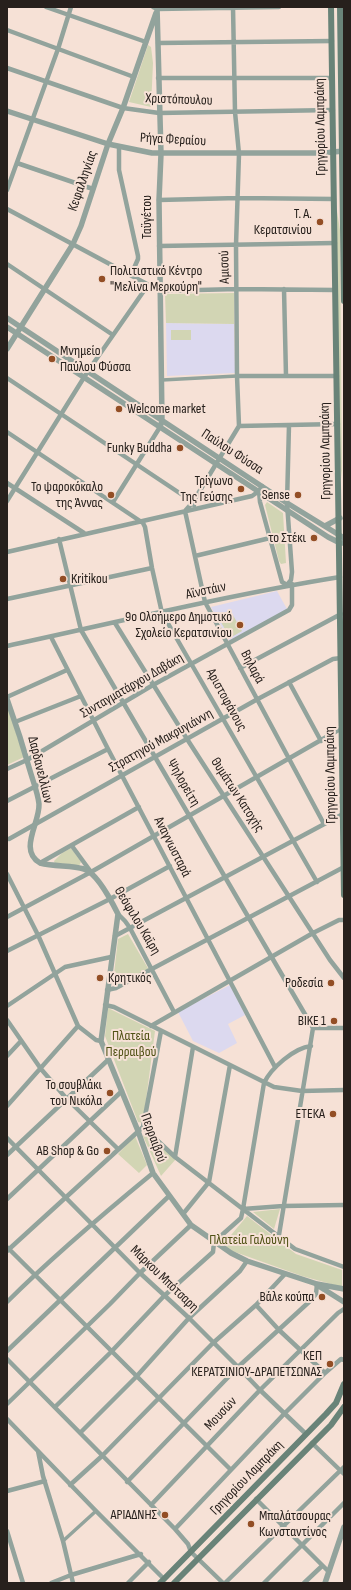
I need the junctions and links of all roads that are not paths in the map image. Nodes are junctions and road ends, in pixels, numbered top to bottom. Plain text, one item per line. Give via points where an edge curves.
1 (46, 7) edge
2 (71, 7) edge
3 (233, 7) edge
4 (279, 7) edge
5 (331, 7) edge
6 (340, 7) edge
7 (156, 8) edge
8 (69, 16) junction
9 (7, 30) edge
10 (332, 41) junction
11 (146, 42) junction
12 (234, 42) junction
13 (158, 43) junction
14 (58, 49) junction
15 (342, 64) edge
16 (7, 68) edge
17 (134, 77) junction
18 (158, 78) junction
19 (332, 78) junction
20 (234, 79) junction
21 (46, 82) junction
22 (343, 86) edge
23 (343, 106) edge
24 (123, 108) junction
25 (333, 110) junction
26 (7, 111) edge
27 (235, 112) junction
28 (159, 113) junction
29 (33, 120) junction
30 (108, 144) junction
31 (119, 147) junction
32 (343, 152) edge
33 (333, 153) junction
34 (161, 154) junction
35 (239, 154) junction
36 (16, 163) junction
37 (93, 189) junction
38 (7, 190) edge
39 (238, 198) junction
40 (343, 198) edge
41 (334, 199) junction
42 (159, 200) junction
43 (7, 209) edge
44 (334, 243) junction
45 (73, 244) junction
46 (236, 244) junction
47 (159, 246) junction
48 (7, 264) edge
49 (130, 275) junction
50 (148, 285) junction
51 (344, 288) edge
52 (237, 289) junction
53 (46, 290) junction
54 (284, 290) junction
55 (335, 290) junction
56 (160, 291) junction
57 (344, 301) edge
58 (7, 318) edge
59 (7, 327) edge
60 (21, 327) junction
61 (17, 333) junction
62 (113, 335) junction
63 (7, 349) edge
64 (88, 372) junction
65 (237, 376) junction
66 (286, 376) junction
67 (337, 376) junction
68 (85, 377) junction
69 (7, 378) edge
70 (162, 380) junction
71 (62, 415) junction
72 (162, 421) junction
73 (338, 424) junction
74 (289, 425) junction
75 (239, 426) junction
76 (160, 427) junction
77 (7, 432) edge
78 (38, 453) junction
79 (220, 458) junction
80 (137, 464) junction
81 (216, 464) junction
82 (7, 483) edge
83 (15, 488) junction
84 (261, 489) junction
85 (7, 501) edge
86 (113, 502) junction
87 (193, 502) junction
88 (287, 503) junction
89 (278, 504) junction
90 (196, 508) junction
91 (185, 511) junction
92 (288, 511) junction
93 (340, 518) junction
94 (140, 521) junction
95 (324, 526) junction
96 (84, 533) junction
97 (270, 538) junction
98 (59, 539) junction
99 (342, 540) edge
100 (7, 552) edge
101 (195, 556) junction
102 (152, 568) junction
103 (340, 577) junction
104 (292, 584) junction
105 (70, 585) junction
106 (287, 585) junction
107 (7, 599) edge
108 (205, 602) junction
109 (162, 613) junction
110 (341, 614) junction
111 (115, 623) junction
112 (81, 630) junction
113 (51, 637) junction
114 (227, 645) junction
115 (7, 646) edge
116 (341, 658) junction
117 (192, 663) junction
118 (240, 668) junction
119 (67, 670) junction
120 (289, 682) junction
121 (153, 686) junction
122 (81, 696) junction
123 (7, 698) edge
124 (256, 700) junction
125 (123, 703) junction
126 (223, 719) junction
127 (94, 721) junction
128 (15, 722) junction
129 (342, 728) junction
130 (187, 740) junction
131 (320, 741) junction
132 (108, 749) junction
133 (155, 757) junction
134 (289, 759) junction
135 (27, 760) junction
136 (7, 769) edge
137 (122, 776) junction
138 (257, 777) junction
139 (34, 787) junction
140 (224, 796) junction
141 (7, 801) edge
142 (139, 807) junction
143 (343, 814) edge
144 (189, 816) junction
145 (35, 823) junction
146 (324, 824) junction
147 (154, 836) junction
148 (9, 839) dead end
149 (293, 841) junction
150 (72, 846) junction
151 (263, 856) junction
152 (40, 863) junction
153 (170, 866) junction
154 (344, 867) edge
155 (91, 872) junction
156 (225, 877) junction
157 (8, 878) edge
158 (317, 882) junction
159 (344, 895) edge
160 (289, 896) junction
161 (186, 898) junction
162 (110, 899) junction
163 (24, 908) junction
164 (118, 914) junction
165 (7, 917) edge
166 (249, 918) junction
167 (344, 920) edge
168 (130, 928) junction
169 (313, 933) junction
170 (38, 935) junction
171 (115, 936) junction
172 (209, 939) junction
173 (7, 951) edge
174 (271, 957) junction
175 (111, 958) junction
176 (152, 969) junction
177 (54, 972) junction
178 (344, 978) edge
179 (230, 981) junction
180 (107, 990) junction
181 (105, 1005) junction
182 (7, 1006) edge
183 (174, 1012) junction
184 (7, 1020) edge
185 (78, 1026) junction
186 (151, 1026) junction
187 (313, 1028) junction
188 (344, 1028) edge
189 (161, 1031) junction
190 (101, 1040) junction
191 (21, 1041) junction
192 (311, 1046) junction
193 (194, 1047) junction
194 (7, 1056) edge
195 (109, 1059) junction
196 (230, 1064) junction
197 (275, 1067) junction
198 (41, 1069) junction
199 (264, 1083) junction
200 (344, 1090) edge
201 (122, 1091) junction
202 (302, 1091) junction
203 (66, 1098) junction
204 (7, 1106) edge
205 (89, 1122) junction
206 (141, 1129) junction
207 (7, 1138) edge
208 (16, 1147) junction
209 (118, 1149) junction
210 (7, 1155) edge
211 (175, 1157) junction
212 (39, 1170) junction
213 (153, 1173) junction
214 (208, 1182) junction
215 (66, 1196) junction
216 (169, 1196) junction
217 (7, 1199) edge
218 (344, 1205) edge
219 (283, 1206) junction
220 (243, 1209) junction
221 (183, 1214) junction
222 (92, 1223) junction
223 (191, 1225) junction
224 (279, 1236) junction
225 (214, 1242) junction
226 (116, 1248) junction
227 (8, 1249) edge
228 (247, 1261) junction
229 (344, 1267) edge
230 (140, 1273) junction
231 (285, 1274) junction
232 (34, 1275) junction
233 (317, 1284) junction
234 (344, 1289) edge
235 (164, 1296) junction
236 (7, 1302) edge
237 (60, 1302) junction
238 (344, 1302) edge
239 (256, 1305) junction
240 (344, 1309) edge
241 (189, 1318) junction
242 (86, 1327) junction
243 (279, 1330) junction
244 (213, 1343) junction
245 (301, 1350) junction
246 (7, 1351) edge
247 (111, 1352) junction
248 (7, 1359) edge
249 (344, 1360) edge
250 (238, 1367) junction
251 (325, 1373) junction
252 (136, 1376) junction
253 (29, 1382) junction
254 (344, 1384) edge
255 (260, 1390) junction
256 (159, 1400) junction
257 (7, 1404) edge
258 (55, 1407) junction
259 (344, 1407) edge
260 (284, 1414) junction
261 (7, 1419) edge
262 (183, 1424) junction
263 (80, 1433) junction
264 (306, 1434) junction
265 (312, 1443) junction
266 (207, 1447) junction
267 (38, 1451) junction
268 (102, 1456) junction
269 (342, 1469) edge
270 (231, 1470) junction
271 (344, 1474) edge
272 (44, 1482) junction
273 (126, 1482) junction
274 (70, 1485) junction
275 (7, 1491) edge
276 (256, 1499) junction
277 (344, 1503) edge
278 (151, 1505) junction
279 (96, 1511) junction
280 (282, 1527) junction
281 (344, 1527) edge
282 (175, 1529) junction
283 (7, 1531) edge
284 (63, 1541) junction
285 (301, 1545) junction
286 (140, 1554) junction
287 (194, 1555) junction
288 (149, 1562) junction
289 (322, 1566) junction
290 (329, 1572) junction
291 (71, 1575) junction
292 (162, 1581) edge
293 (23, 1583) edge
294 (51, 1583) edge
295 (73, 1583) edge
296 (128, 1583) edge
297 (174, 1583) edge
298 (224, 1583) edge
299 (264, 1583) edge
300 (304, 1583) edge
301 (325, 1583) edge

1 - 8 street
2 - 8 street
3 - 4 street
3 - 7 street
3 - 12 street, Αμισού
5 - 10 main road, Γρηγορίου Λαμπράκη
6 - 15 main road, Γρηγορίου Λαμπράκη
7 - 11 street, Κεφαλληνίας
7 - 13 street, Ταϋγέτου
8 - 11 street
8 - 14 street
9 - 14 street
10 - 12 street
10 - 19 main road, Γρηγορίου Λαμπράκη
11 - 17 street, Κεφαλληνίας
12 - 13 street
12 - 20 street, Αμισού
13 - 18 street, Ταϋγέτου
14 - 17 street
14 - 21 street
15 - 22 main road, Γρηγορίου Λαμπράκη
16 - 21 street, Χριστόπουλου
17 - 24 street, Κεφαλληνίας
18 - 20 street
18 - 28 street, Ταϋγέτου
19 - 20 street
19 - 25 main road, Γρηγορίου Λαμπράκη
20 - 27 street, Αμισού
21 - 24 street, Χριστόπουλου
21 - 29 street
22 - 23 main road, Γρηγορίου Λαμπράκη
23 - 32 main road, Γρηγορίου Λαμπράκη
24 - 28 street, Χριστόπουλου
24 - 30 street, Κεφαλληνίας
25 - 27 street, Χριστόπουλου
25 - 33 main road, Γρηγορίου Λαμπράκη
26 - 29 street, Ρήγα Φεραίου
27 - 28 street, Χριστόπουλου
27 - 35 street, Αμισού
28 - 34 street, Ταϋγέτου
29 - 30 street, Ρήγα Φεραίου
29 - 36 street
30 - 31 street, Ρήγα Φεραίου
30 - 37 street, Κεφαλληνίας
31 - 34 street, Ρήγα Φεραίου
31 - 49 street via 119,170 138,256
32 - 33 street, Ρήγα Φεραίου
32 - 40 main road, Γρηγορίου Λαμπράκη
33 - 35 street, Ρήγα Φεραίου
33 - 41 main road, Γρηγορίου Λαμπράκη
34 - 35 street, Ρήγα Φεραίου
34 - 42 street, Ταϋγέτου
35 - 39 street, Αμισού
36 - 37 street
36 - 38 street
37 - 45 street, Κεφαλληνίας
39 - 41 street
39 - 42 street
39 - 46 street, Αμισού
40 - 51 main road, Γρηγορίου Λαμπράκη
41 - 44 main road, Γρηγορίου Λαμπράκη
42 - 47 street, Ταϋγέτου
43 - 45 street
44 - 46 street
44 - 55 main road, Γρηγορίου Λαμπράκη
45 - 49 street
45 - 53 street, Κεφαλληνίας
46 - 47 street
46 - 52 street, Αμισού
47 - 56 street, Ταϋγέτου
48 - 53 street
49 - 50 street
50 - 56 street
50 - 62 street
51 - 57 main road, Γρηγορίου Λαμπράκη
52 - 54 street
52 - 56 street
52 - 65 street, Αμισού
53 - 60 street, Κεφαλληνίας
53 - 62 street
54 - 55 street
54 - 66 street
55 - 67 main road, Γρηγορίου Λαμπράκη
56 - 70 street, Ταϋγέτου
58 - 60 street, Παύλου Φύσσα
59 - 61 street, Παύλου Φύσσα
60 - 61 street, Κεφαλληνίας
60 - 64 street, Παύλου Φύσσα
61 - 63 street, Κεφαλληνίας
61 - 68 street, Παύλου Φύσσα
62 - 64 street
64 - 68 street
64 - 72 street, Παύλου Φύσσα
65 - 66 street
65 - 70 street
65 - 75 street, Αμισού
66 - 67 street
67 - 73 main road, Γρηγορίου Λαμπράκη
68 - 71 street
68 - 76 street, Παύλου Φύσσα
69 - 71 street
70 - 72 street, Ταϋγέτου
71 - 78 street
71 - 80 street
72 - 76 street, Ταϋγέτου
72 - 79 street, Παύλου Φύσσα
73 - 74 street
73 - 93 main road, Γρηγορίου Λαμπράκη
74 - 75 street
74 - 88 street
75 - 79 street
76 - 80 street
76 - 81 street, Παύλου Φύσσα
77 - 78 street
78 - 83 street
78 - 86 street
79 - 81 street
79 - 84 street, Παύλου Φύσσα
80 - 86 street
80 - 87 street
81 - 84 street, Παύλου Φύσσα
81 - 87 street
82 - 83 street
83 - 85 street
83 - 96 street
84 - 88 street, Παύλου Φύσσα
84 - 89 street, Παύλου Φύσσα
84 - 90 street via 252,496
84 - 97 street via 260,502
86 - 94 street
87 - 90 street
87 - 91 street
88 - 89 street
88 - 92 street
88 - 95 street, Παύλου Φύσσα
89 - 92 street, Παύλου Φύσσα
90 - 91 street
91 - 94 street
91 - 101 street, Βηλαρά
92 - 99 street, Παύλου Φύσσα
92 - 106 street via 292,572
93 - 95 street
93 - 99 main road, Γρηγορίου Λαμπράκη
94 - 96 street
94 - 102 street, Αριστοφάνους via 145,527
95 - 99 street, Παύλου Φύσσα
96 - 98 street
97 - 101 street
97 - 106 street via 282,582
98 - 100 street
98 - 105 street, Ψηλορείτη
99 - 103 main road, Γρηγορίου Λαμπράκη
101 - 108 street, Βηλαρά
102 - 105 street
102 - 109 street, Αριστοφάνους
103 - 104 street, Αϊνστάιν
103 - 110 main road, Γρηγορίου Λαμπράκη
104 - 106 street, Αϊνστάιν
104 - 114 street, Συνταγματάρχου Δαβάκη via 292,608
105 - 107 street
105 - 112 street, Ψηλορείτη
106 - 108 street, Αϊνστάιν
108 - 109 street, Αϊνστάιν
108 - 114 street, Βηλαρά
109 - 111 street, Αϊνστάιν
109 - 117 street, Αριστοφάνους
110 - 116 main road, Γρηγορίου Λαμπράκη
110 - 118 street
111 - 112 street, Αϊνστάιν
111 - 121 street, Θυμάτων Κατοχής
112 - 113 street, Αϊνστάιν
112 - 125 street, Ψηλορείτη
113 - 115 street, Αϊνστάιν
113 - 119 street, Αναγνωσταρά
114 - 117 street, Συνταγματάρχου Δαβάκη
114 - 118 street, Βηλαρά
116 - 120 street, Στρατηγού Μακρυγιάννη via 333,658
116 - 129 main road, Γρηγορίου Λαμπράκη
117 - 121 street, Συνταγματάρχου Δαβάκη
117 - 126 street, Αριστοφάνους
118 - 124 street, Βηλαρά
119 - 122 street, Αναγνωσταρά
119 - 123 street
120 - 124 street, Στρατηγού Μακρυγιάννη
120 - 131 street
121 - 125 street, Συνταγματάρχου Δαβάκη
121 - 130 street, Θυμάτων Κατοχής
122 - 127 street, Αναγνωσταρά
122 - 128 street
123 - 128 street, Δαρδανελλίων
124 - 126 street, Στρατηγού Μακρυγιάννη
124 - 134 street, Βηλαρά
125 - 127 street, Συνταγματάρχου Δαβάκη
125 - 133 street, Ψηλορείτη
126 - 130 street, Στρατηγού Μακρυγιάννη
126 - 138 street, Αριστοφάνους
127 - 132 street, Αναγνωσταρά
127 - 135 street, Συνταγματάρχου Δαβάκη
128 - 135 street, Δαρδανελλίων
129 - 131 street
129 - 143 main road, Γρηγορίου Λαμπράκη
130 - 133 street, Στρατηγού Μακρυγιάννη
130 - 140 street, Θυμάτων Κατοχής
131 - 134 street
132 - 137 street, Αναγνωσταρά
132 - 139 street
133 - 137 street, Στρατηγού Μακρυγιάννη
133 - 144 street, Ψηλορείτη
134 - 138 street
134 - 146 street, Βηλαρά
135 - 136 street, Συνταγματάρχου Δαβάκη
135 - 139 street, Δαρδανελλίων
137 - 142 street, Αναγνωσταρά
137 - 145 street, Στρατηγού Μακρυγιάννη
138 - 140 street
138 - 149 street, Αριστοφάνους
139 - 141 street
139 - 145 street, Δαρδανελλίων via 39,809
140 - 144 street
140 - 151 street, Θυμάτων Κατοχής
142 - 147 street, Αναγνωσταρά
142 - 150 street
143 - 146 street
143 - 154 main road, Γρηγορίου Λαμπράκη
144 - 147 street
144 - 156 street, Ψηλορείτη
145 - 148 street, Στρατηγού Μακρυγιάννη
145 - 152 street, Δαρδανελλίων via 30,850
146 - 149 street
147 - 153 street, Αναγνωσταρά
147 - 155 street
149 - 151 street
149 - 158 street, Αριστοφάνους
150 - 152 street
150 - 155 street, Θεόφιλου Καϊρη
151 - 156 street
151 - 160 street, Θυμάτων Κατοχής
152 - 155 street
153 - 161 street, Αναγνωσταρά
153 - 162 street
154 - 158 street
154 - 159 main road, Γρηγορίου Λαμπράκη
155 - 162 street, Θεόφιλου Καϊρη
155 - 163 street
156 - 161 street
156 - 166 street, Ψηλορείτη
157 - 163 street
158 - 160 street
160 - 166 street
160 - 169 street, Θυμάτων Κατοχής
161 - 168 street
161 - 172 street, Αναγνωσταρά
162 - 164 street, Θεόφιλου Καϊρη
162 - 170 street
163 - 165 street
163 - 170 street
164 - 168 street, Θεόφιλου Καϊρη
164 - 171 street, Περραιβού
166 - 172 street
166 - 174 street, Ψηλορείτη
167 - 169 street
168 - 171 street
168 - 176 street, Θεόφιλου Καϊρη
169 - 174 street
169 - 178 street, Θυμάτων Κατοχής
170 - 173 street
170 - 177 street
171 - 175 street, Περραιβού
172 - 176 street
172 - 179 street, Αναγνωσταρά
174 - 179 street
174 - 187 street, Ψηλορείτη
175 - 177 street via 65,967
175 - 180 street, Περραιβού
176 - 180 street
176 - 183 street, Θεόφιλου Καϊρη
177 - 182 street
177 - 185 street
179 - 183 street
179 - 197 street, Αναγνωσταρά
180 - 181 street, Περραιβού
181 - 186 street via 114,1006
181 - 190 street, Περραιβού
183 - 186 street
184 - 191 street
185 - 190 street via 96,1040
185 - 198 street
186 - 189 street
187 - 188 street
187 - 192 street
189 - 193 street
189 - 206 street
190 - 195 street, Περραιβού
191 - 194 street
191 - 198 street
192 - 197 street
192 - 202 street
193 - 196 street
193 - 211 street
195 - 201 street, Περραιβού
195 - 203 street
196 - 199 street
196 - 214 street
197 - 199 street
198 - 203 street
198 - 204 street
199 - 202 street
199 - 220 street
200 - 202 street
201 - 205 street
201 - 206 street, Περραιβού
202 - 219 street
203 - 205 street
203 - 208 street
205 - 209 street
205 - 212 street
206 - 209 street
206 - 211 street
206 - 213 street, Περραιβού
207 - 208 street, Μάρκου Μπότσαρη
208 - 210 street
208 - 212 street, Μάρκου Μπότσαρη
209 - 215 street
211 - 214 street
212 - 215 street, Μάρκου Μπότσαρη
212 - 217 street
213 - 216 street, Περραιβού
213 - 222 street
214 - 220 street
214 - 221 street
215 - 222 street, Μάρκου Μπότσαρη
215 - 227 street
216 - 221 street, Περραιβού
216 - 226 street
218 - 219 street
219 - 220 street
219 - 224 street
220 - 224 street
220 - 225 street via 240,1218
221 - 223 street, Περραιβού
222 - 226 street, Μάρκου Μπότσαρη
222 - 232 street
223 - 225 street, Περραιβού
223 - 230 street
224 - 229 street via 300,1252
225 - 228 street, Περραιβού
225 - 235 street via 213,1252
226 - 230 street, Μάρκου Μπότσαρη
226 - 237 street
227 - 232 street
228 - 231 street, Περραιβού
228 - 241 street via 240,1271
230 - 235 street, Μάρκου Μπότσαρη
230 - 242 street
231 - 233 street, Περραιβού
231 - 239 street
232 - 236 street
232 - 237 street
233 - 234 street, Περραιβού
233 - 238 street, Περραιβού
233 - 243 street via 316,1294
235 - 241 street, Μάρκου Μπότσαρη
235 - 247 street
237 - 242 street
237 - 246 street
239 - 243 street
239 - 244 street
240 - 245 street, Μουσών
241 - 244 street, Μάρκου Μπότσαρη
241 - 252 street
242 - 247 street
242 - 253 street
243 - 245 street
243 - 250 street
244 - 250 street, Μάρκου Μπότσαρη
244 - 256 street
245 - 251 street
245 - 255 street, Μουσών
247 - 252 street
247 - 258 street
248 - 253 street
249 - 251 street
250 - 255 street, Μάρκου Μπότσαρη
250 - 262 street
251 - 260 street
252 - 256 street
252 - 263 street
253 - 257 street
253 - 258 street
254 - 264 main road, Γρηγορίου Λαμπράκη via 336,1403
255 - 260 street, Μάρκου Μπότσαρη
255 - 266 street, Μουσών
256 - 262 street
256 - 268 street
258 - 263 street
259 - 265 main road, Γρηγορίου Λαμπράκη
260 - 264 street, Μάρκου Μπότσαρη
260 - 270 street
261 - 267 street
262 - 266 street
262 - 273 street
263 - 268 street
264 - 287 main road, Γρηγορίου Λαμπράκη
265 - 269 street
265 - 276 main road, Γρηγορίου Λαμπράκη
266 - 270 street
266 - 278 street, Μουσών
267 - 272 street
267 - 274 street
268 - 273 street
268 - 274 street
269 - 271 street
269 - 280 street
270 - 282 street
272 - 275 street
272 - 284 street
273 - 278 street
274 - 279 street
276 - 280 street
276 - 287 main road, Γρηγορίου Λαμπράκη
277 - 285 street
278 - 282 street
279 - 284 street
279 - 286 street
280 - 285 street
280 - 298 street
281 - 290 street
282 - 287 street
283 - 293 street
284 - 291 street
285 - 289 street
285 - 299 street
286 - 288 street
286 - 291 street
287 - 292 main road, Γρηγορίου Λαμπράκη
287 - 297 main road, Γρηγορίου Λαμπράκη
287 - 298 street
288 - 292 street
288 - 296 street
289 - 290 street
289 - 300 street
290 - 301 street
291 - 294 street
291 - 295 street

